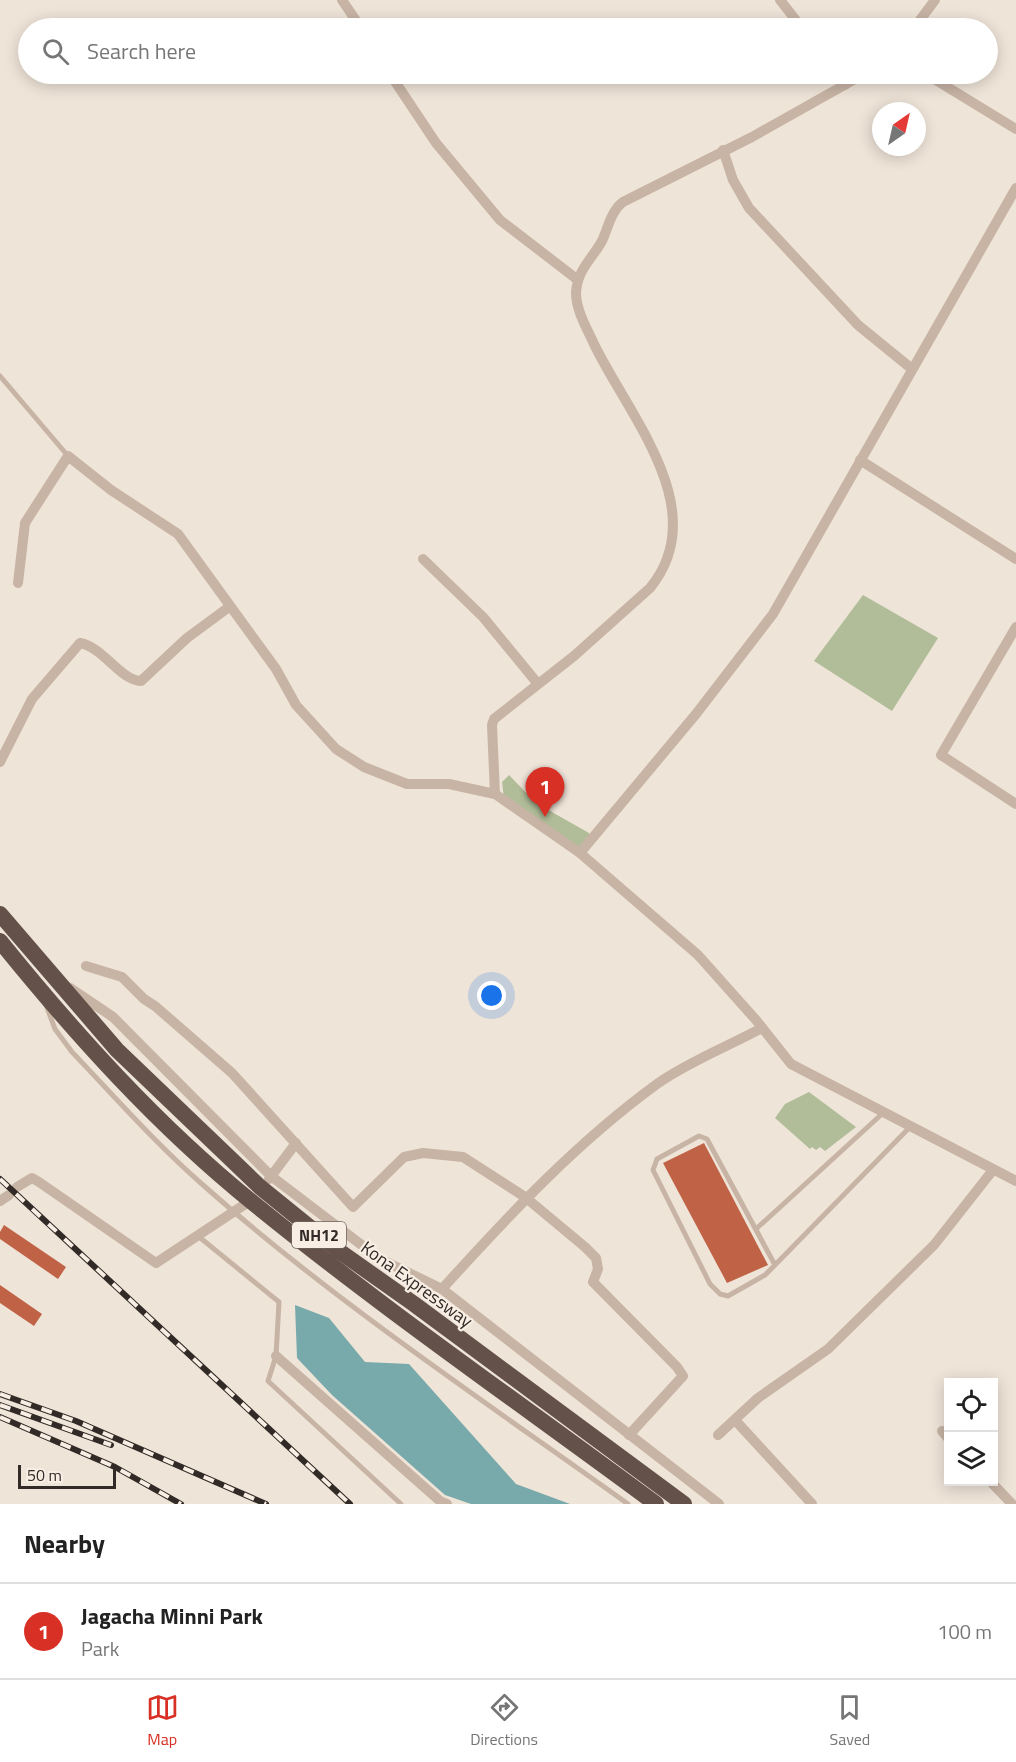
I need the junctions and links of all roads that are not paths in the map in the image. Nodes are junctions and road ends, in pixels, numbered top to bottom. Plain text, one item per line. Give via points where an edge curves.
1 (342, 0) edge
2 (780, 0) edge
3 (935, 0) edge
4 (354, 18) edge
5 (794, 18) edge
6 (922, 18) edge
7 (397, 84) edge
8 (848, 84) edge
9 (942, 84) edge
10 (845, 86) joint
11 (1016, 129) edge
12 (723, 150) junction
13 (1016, 188) edge
14 (578, 280) junction
15 (912, 369) junction
16 (0, 376) edge
17 (68, 456) junction
18 (860, 460) junction
19 (423, 559) dead end
20 (1016, 560) edge
21 (18, 583) dead end
22 (229, 608) junction
23 (1016, 627) edge
24 (538, 684) junction
25 (0, 762) edge
26 (495, 794) junction
27 (1016, 804) edge
28 (580, 853) junction
29 (0, 914) edge
30 (0, 941) edge
31 (86, 966) dead end
32 (40, 990) junction
33 (762, 1028) junction
34 (884, 1112) junction
35 (911, 1126) junction
36 (296, 1143) junction
37 (993, 1170) junction
38 (1016, 1181) edge
39 (267, 1182) junction
40 (5, 1197) edge
41 (525, 1197) junction
42 (250, 1202) junction
43 (233, 1211) junction
44 (756, 1229) junction
45 (198, 1236) junction
46 (775, 1265) junction
47 (442, 1289) junction
48 (276, 1356) junction
49 (735, 1420) junction
50 (629, 1435) junction
51 (718, 1435) dead end
52 (995, 1486) edge
53 (401, 1504) edge
54 (447, 1504) edge
55 (628, 1504) edge
56 (656, 1504) edge
57 (684, 1504) edge
58 (719, 1504) edge
59 (812, 1504) edge
60 (1012, 1504) edge

1 - 4 street
2 - 5 street
3 - 6 street
7 - 14 street via 436,143 500,220
8 - 10 street
9 - 11 street
10 - 12 street
12 - 14 street via 618,206
12 - 15 street via 733,180 749,208 858,325
13 - 15 street
14 - 24 street via 577,301 607,373 661,467 674,517 672,541 660,575 650,588
15 - 18 street
16 - 17 lane
17 - 21 street via 26,523
17 - 22 street via 178,534
18 - 20 street
18 - 28 street via 773,614
19 - 24 street via 483,617
22 - 25 street via 187,638 141,681 131,678 96,649 80,643 32,699
22 - 26 street via 276,669 296,705 336,749 364,767 407,784 449,784
23 - 27 street via 941,755
24 - 26 street via 494,719
26 - 28 street
28 - 33 street via 698,955
29 - 39 highway, Kona Expressway / NH12 via 117,1050
30 - 32 highway, Kona Expressway / NH12
31 - 36 street via 122,977 232,1073
32 - 42 highway, Kona Expressway / NH12 via 147,1107
32 - 43 lane via 55,1029 72,1052 200,1183
33 - 34 street via 791,1064
33 - 41 street via 659,1083
34 - 35 street
34 - 44 lane
35 - 37 street
35 - 46 lane
36 - 39 street
36 - 41 street via 353,1207 404,1158 423,1153 463,1157
37 - 38 street
37 - 49 street via 934,1245 828,1349 758,1398
39 - 42 street
39 - 47 street via 380,1259
39 - 57 highway, Kona Expressway / NH12 via 339,1251
40 - 45 street via 32,1178 156,1263
41 - 47 street
41 - 50 street via 596,1258 598,1269 593,1282 683,1376
42 - 43 street
42 - 56 highway, Kona Expressway / NH12
43 - 45 street
43 - 55 lane via 404,1343
44 - 46 lane
44 - 46 lane via 704,1136 654,1163 653,1170 710,1284 720,1294 735,1293
45 - 48 lane via 279,1302
47 - 50 street
48 - 53 lane via 268,1381
48 - 54 street
49 - 51 street
49 - 59 street
50 - 58 street
52 - 60 street

